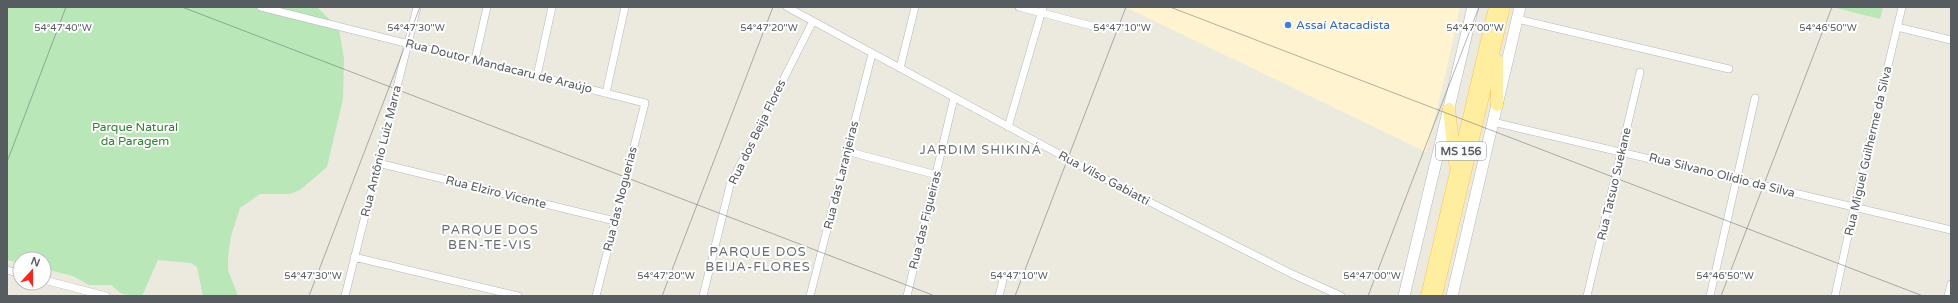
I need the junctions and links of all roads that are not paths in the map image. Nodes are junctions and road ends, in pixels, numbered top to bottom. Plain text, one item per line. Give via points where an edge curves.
1 (260, 7) edge
2 (417, 7) edge
3 (486, 7) edge
4 (552, 7) edge
5 (625, 7) edge
6 (787, 7) edge
7 (914, 7) edge
8 (1019, 7) edge
9 (1473, 7) edge
10 (1495, 7) edge
11 (1504, 7) edge
12 (1520, 7) edge
13 (1902, 7) edge
14 (274, 9) edge
15 (1042, 10) edge
16 (1517, 19) junction
17 (813, 21) junction
18 (1096, 27) dead end
19 (1897, 27) junction
20 (1497, 37) junction
21 (1951, 40) edge
22 (408, 44) junction
23 (872, 54) junction
24 (475, 60) junction
25 (900, 68) junction
26 (1729, 69) dead end
27 (1640, 72) dead end
28 (537, 76) junction
29 (606, 93) junction
30 (954, 98) junction
31 (1755, 98) dead end
32 (645, 102) joint
33 (1497, 105) junction
34 (1449, 109) junction
35 (1493, 122) junction
36 (1008, 127) junction
37 (846, 151) junction
38 (1621, 151) junction
39 (378, 163) junction
40 (1456, 174) junction
41 (937, 175) junction
42 (1736, 178) junction
43 (1854, 208) junction
44 (615, 221) junction
45 (1951, 230) edge
46 (354, 257) junction
47 (1003, 280) dead end
48 (52, 282) edge
49 (1951, 284) edge
50 (106, 296) edge
51 (345, 296) edge
52 (518, 296) edge
53 (596, 296) edge
54 (703, 296) edge
55 (810, 296) edge
56 (906, 296) edge
57 (999, 296) edge
58 (1341, 296) edge
59 (1404, 296) edge
60 (1427, 296) edge
61 (1436, 296) edge
62 (1452, 296) edge
63 (1587, 296) edge
64 (1710, 296) edge
65 (1835, 296) edge
66 (1948, 296) edge

1 - 14 street, Rua Doutor Mandacaru de Araújo
2 - 22 street, Rua Antônio Luiz Marra
3 - 24 street
4 - 28 street
5 - 29 street
6 - 17 street, Rua Vilso Gabiatti
7 - 25 street
8 - 15 street
9 - 34 main road
10 - 40 main road, MS 156
11 - 20 main road
12 - 16 main road
13 - 19 street, Rua Miguel Guilherme da Silva
14 - 22 street, Rua Doutor Mandacaru de Araújo
15 - 18 street
15 - 36 street
16 - 26 street
16 - 33 main road
17 - 23 street, Rua Vilso Gabiatti
17 - 54 street, Rua dos Beija Flores via 730,185
19 - 21 street
19 - 43 street, Rua Miguel Guilherme da Silva
20 - 33 main road
20 - 61 main road, MS 156
22 - 24 street, Rua Doutor Mandacaru de Araújo
22 - 39 street, Rua Antônio Luiz Marra
23 - 25 street, Rua Vilso Gabiatti
23 - 37 street, Rua das Laranjeiras
24 - 28 street, Rua Doutor Mandacaru de Araújo
25 - 30 street, Rua Vilso Gabiatti
27 - 38 street, Rua Tatsuo Suekane
28 - 29 street, Rua Doutor Mandacaru de Araújo
29 - 32 street, Rua Doutor Mandacaru de Araújo
30 - 36 street, Rua Vilso Gabiatti
30 - 41 street, Rua das Figueiras
31 - 42 street
32 - 44 street, Rua das Noguerias
33 - 35 main road
34 - 40 main road
34 - 59 main road
35 - 38 street, Rua Silvano Olídio da Silva
35 - 62 main road
36 - 58 street, Rua Vilso Gabiatti via 1122,188
37 - 41 street
37 - 55 street, Rua das Laranjeiras
38 - 42 street, Rua Silvano Olídio da Silva
38 - 63 street, Rua Tatsuo Suekane
39 - 44 street, Rua Elziro Vicente
39 - 46 street, Rua Antônio Luiz Marra
40 - 60 main road, MS 156
41 - 56 street, Rua das Figueiras
42 - 43 street, Rua Silvano Olídio da Silva
42 - 64 street
43 - 45 street, Rua Silvano Olídio da Silva
43 - 65 street, Rua Miguel Guilherme da Silva
44 - 53 street, Rua das Noguerias
46 - 51 street, Rua Antônio Luiz Marra
46 - 52 street
47 - 57 street
48 - 50 street
49 - 66 street

